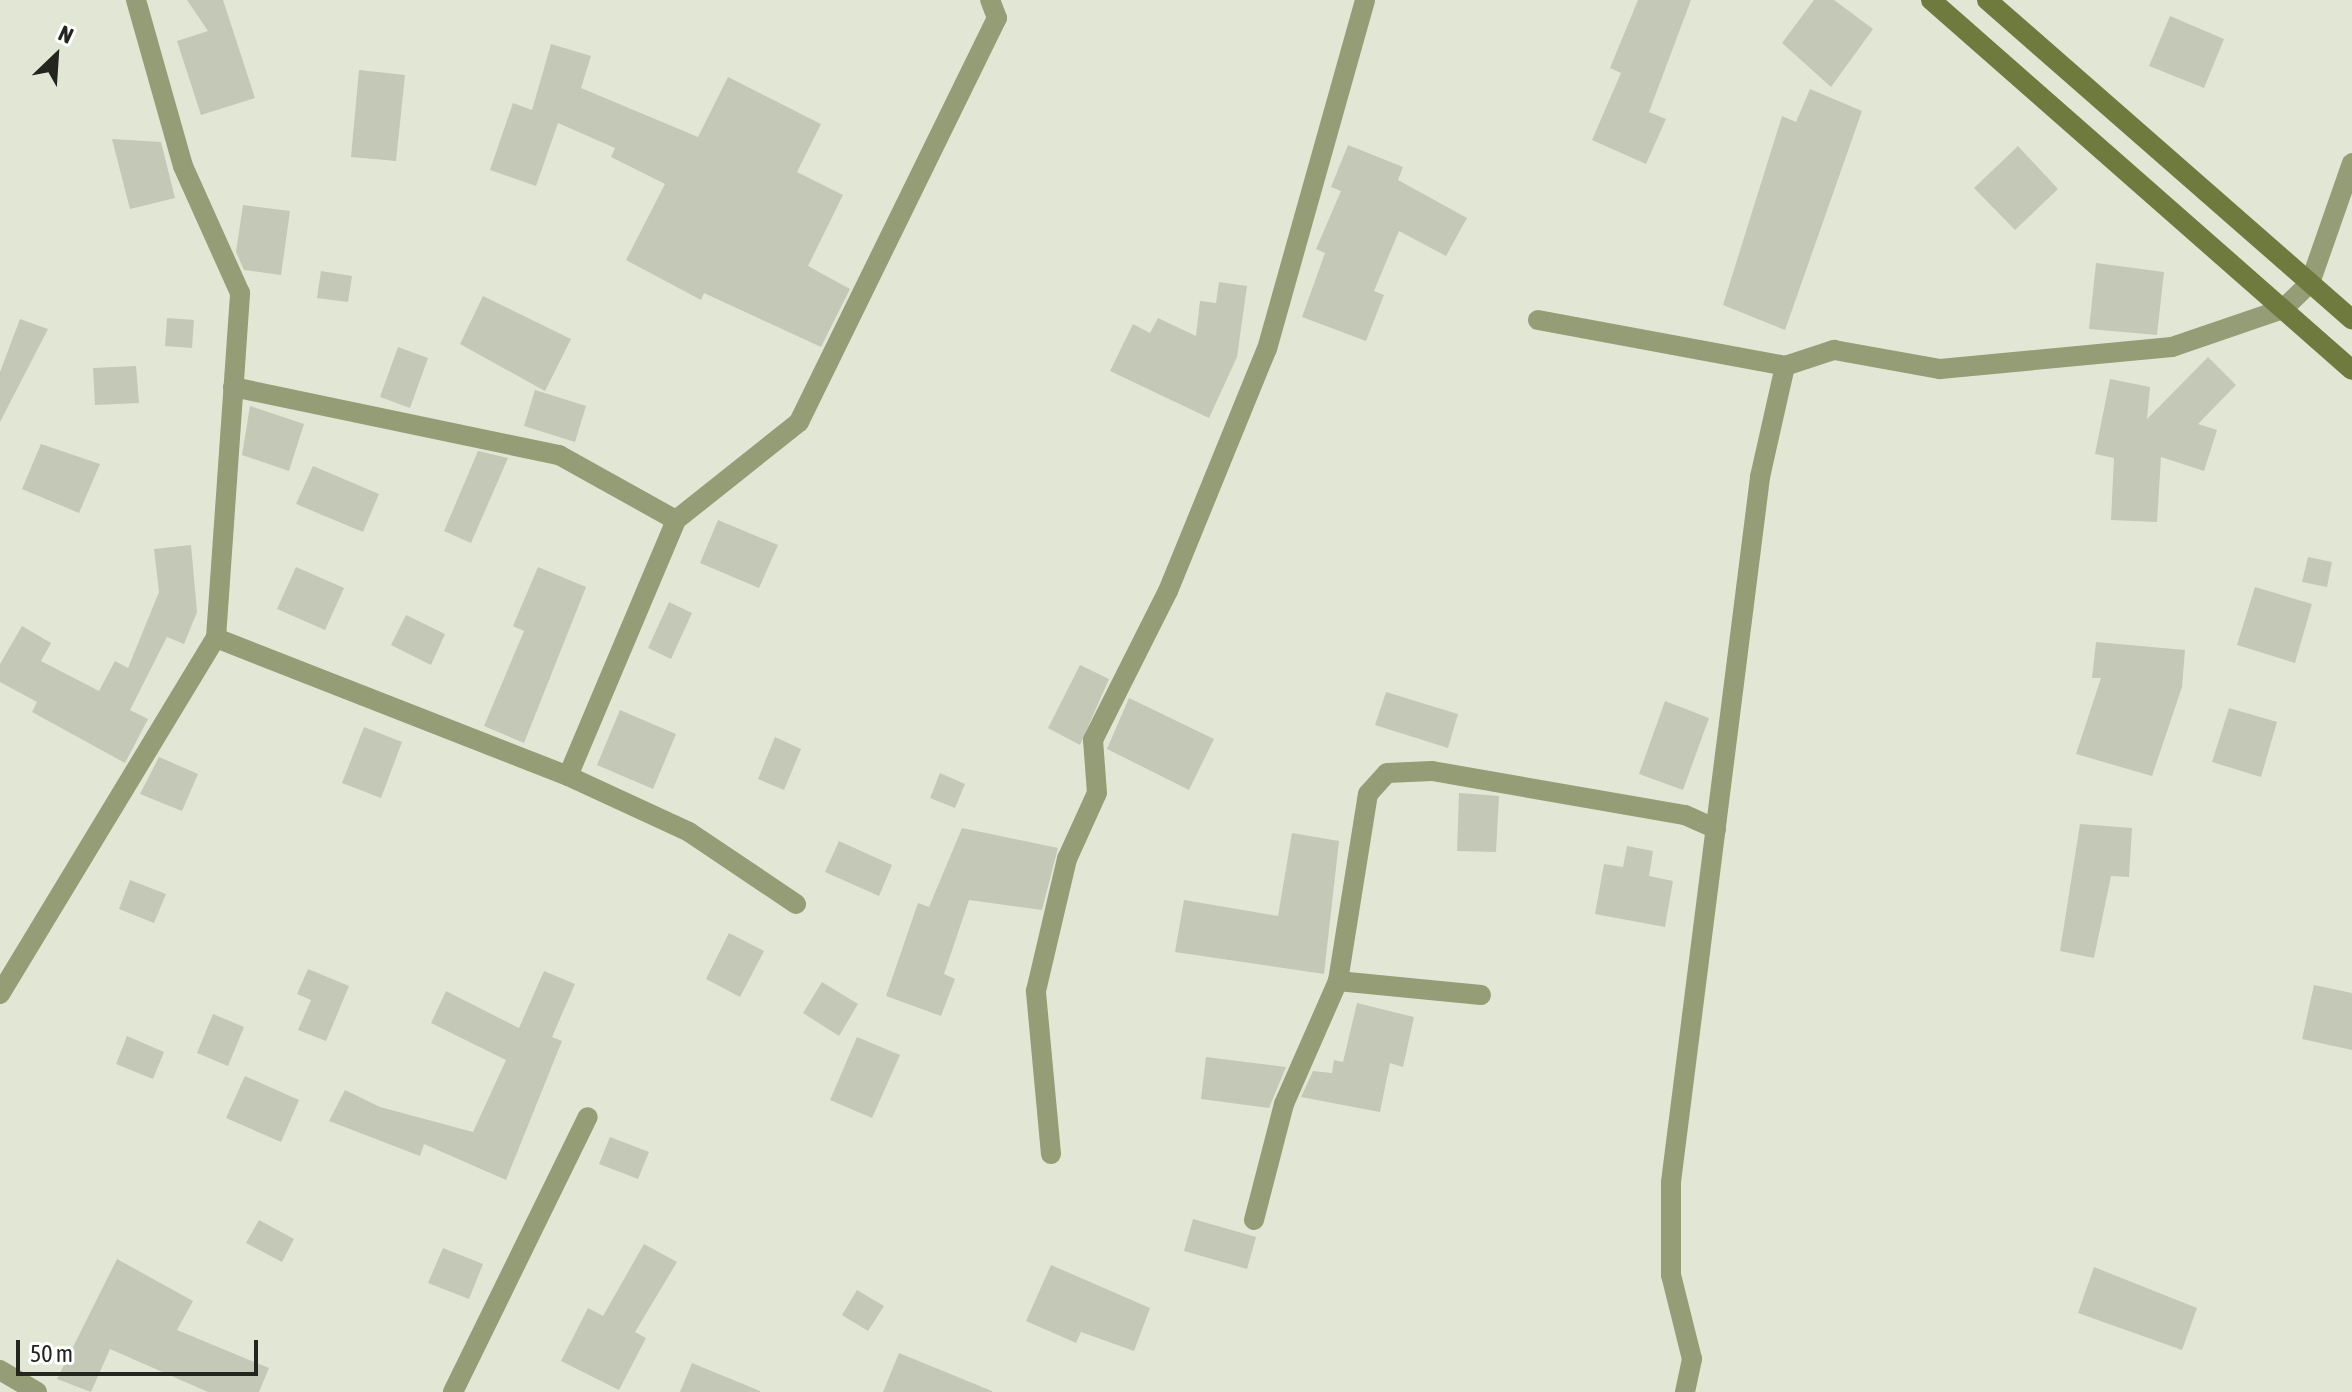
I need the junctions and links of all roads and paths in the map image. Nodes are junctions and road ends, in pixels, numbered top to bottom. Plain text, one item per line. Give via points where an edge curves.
1 (136, 0) edge
2 (990, 0) edge
3 (1365, 0) edge
4 (1931, 0) edge
5 (1987, 0) edge
6 (2352, 163) edge
7 (2310, 283) junction
8 (2283, 309) junction
9 (1538, 320) dead end
10 (2352, 320) edge
11 (1785, 366) junction
12 (2352, 370) edge
13 (233, 387) junction
14 (676, 520) junction
15 (216, 638) junction
16 (568, 776) junction
17 (1716, 829) junction
18 (796, 904) dead end
19 (1338, 981) junction
20 (0, 994) edge
21 (1481, 995) dead end
22 (588, 1117) dead end
23 (1051, 1154) dead end
24 (1254, 1220) dead end
25 (0, 1370) edge
26 (37, 1392) edge
27 (453, 1392) edge
28 (1685, 1392) edge

1 - 13 street via 183,166 240,293
2 - 14 street via 997,18 799,422
3 - 23 street via 1267,349 1168,591 1093,740 1097,793 1067,859 1036,991
4 - 8 street
5 - 7 street
6 - 7 street
7 - 8 street
7 - 10 street
8 - 11 street via 2172,347 1940,369 1834,350
8 - 12 street
9 - 11 street
11 - 17 street via 1760,477
13 - 14 street via 559,455
13 - 15 street
14 - 16 street
15 - 16 street
15 - 20 street
16 - 18 street via 689,832
17 - 19 street via 1685,815 1432,771 1387,773 1368,794
17 - 28 street via 1671,1182 1671,1275 1692,1359
19 - 21 street
19 - 24 street via 1284,1104
22 - 27 street
25 - 26 street

